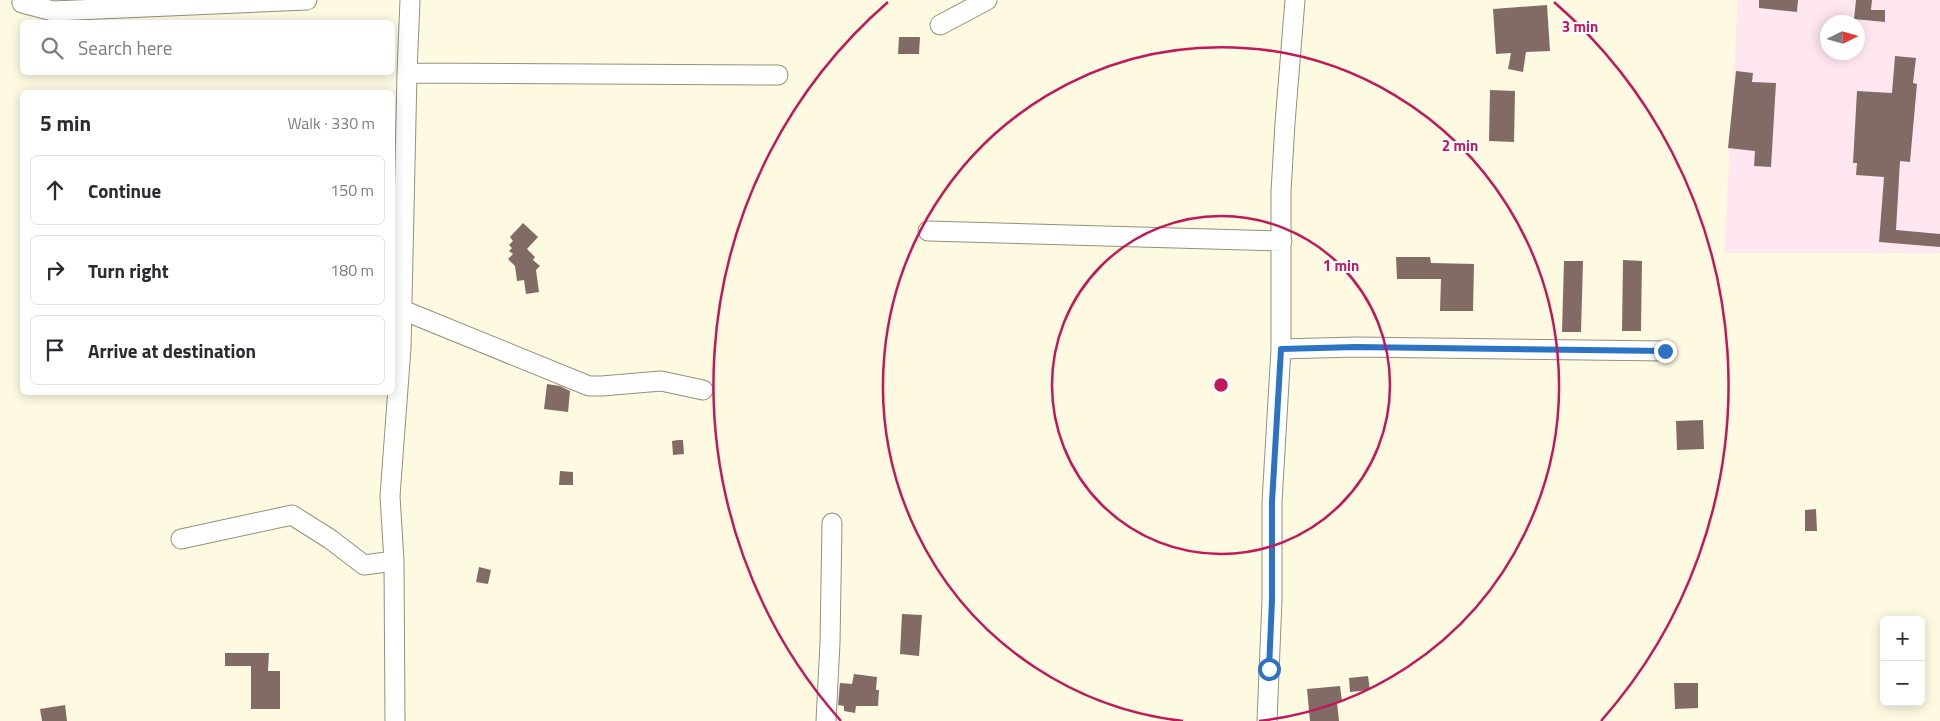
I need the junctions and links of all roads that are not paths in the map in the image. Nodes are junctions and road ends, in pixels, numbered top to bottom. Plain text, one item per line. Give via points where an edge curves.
1 (22, 0) edge
2 (307, 0) edge
3 (410, 0) edge
4 (987, 0) edge
5 (1295, 0) edge
6 (940, 25) dead end
7 (407, 73) junction
8 (778, 75) dead end
9 (399, 168) edge
10 (928, 231) dead end
11 (1282, 241) junction
12 (400, 308) junction
13 (1281, 349) junction
14 (1665, 351) dead end
15 (703, 390) dead end
16 (832, 523) dead end
17 (181, 538) dead end
18 (394, 561) junction
19 (395, 721) edge
20 (826, 721) edge
21 (1267, 721) edge

1 - 2 street via 53,11
3 - 7 street
4 - 6 street
5 - 11 street via 1284,123
7 - 8 street
7 - 9 street
9 - 12 street
10 - 11 street
11 - 13 street
12 - 15 street via 589,386 661,381
12 - 18 street via 401,348 390,496
13 - 14 street
13 - 21 street via 1272,502
16 - 20 street
17 - 18 street via 292,514 364,565
18 - 19 street

